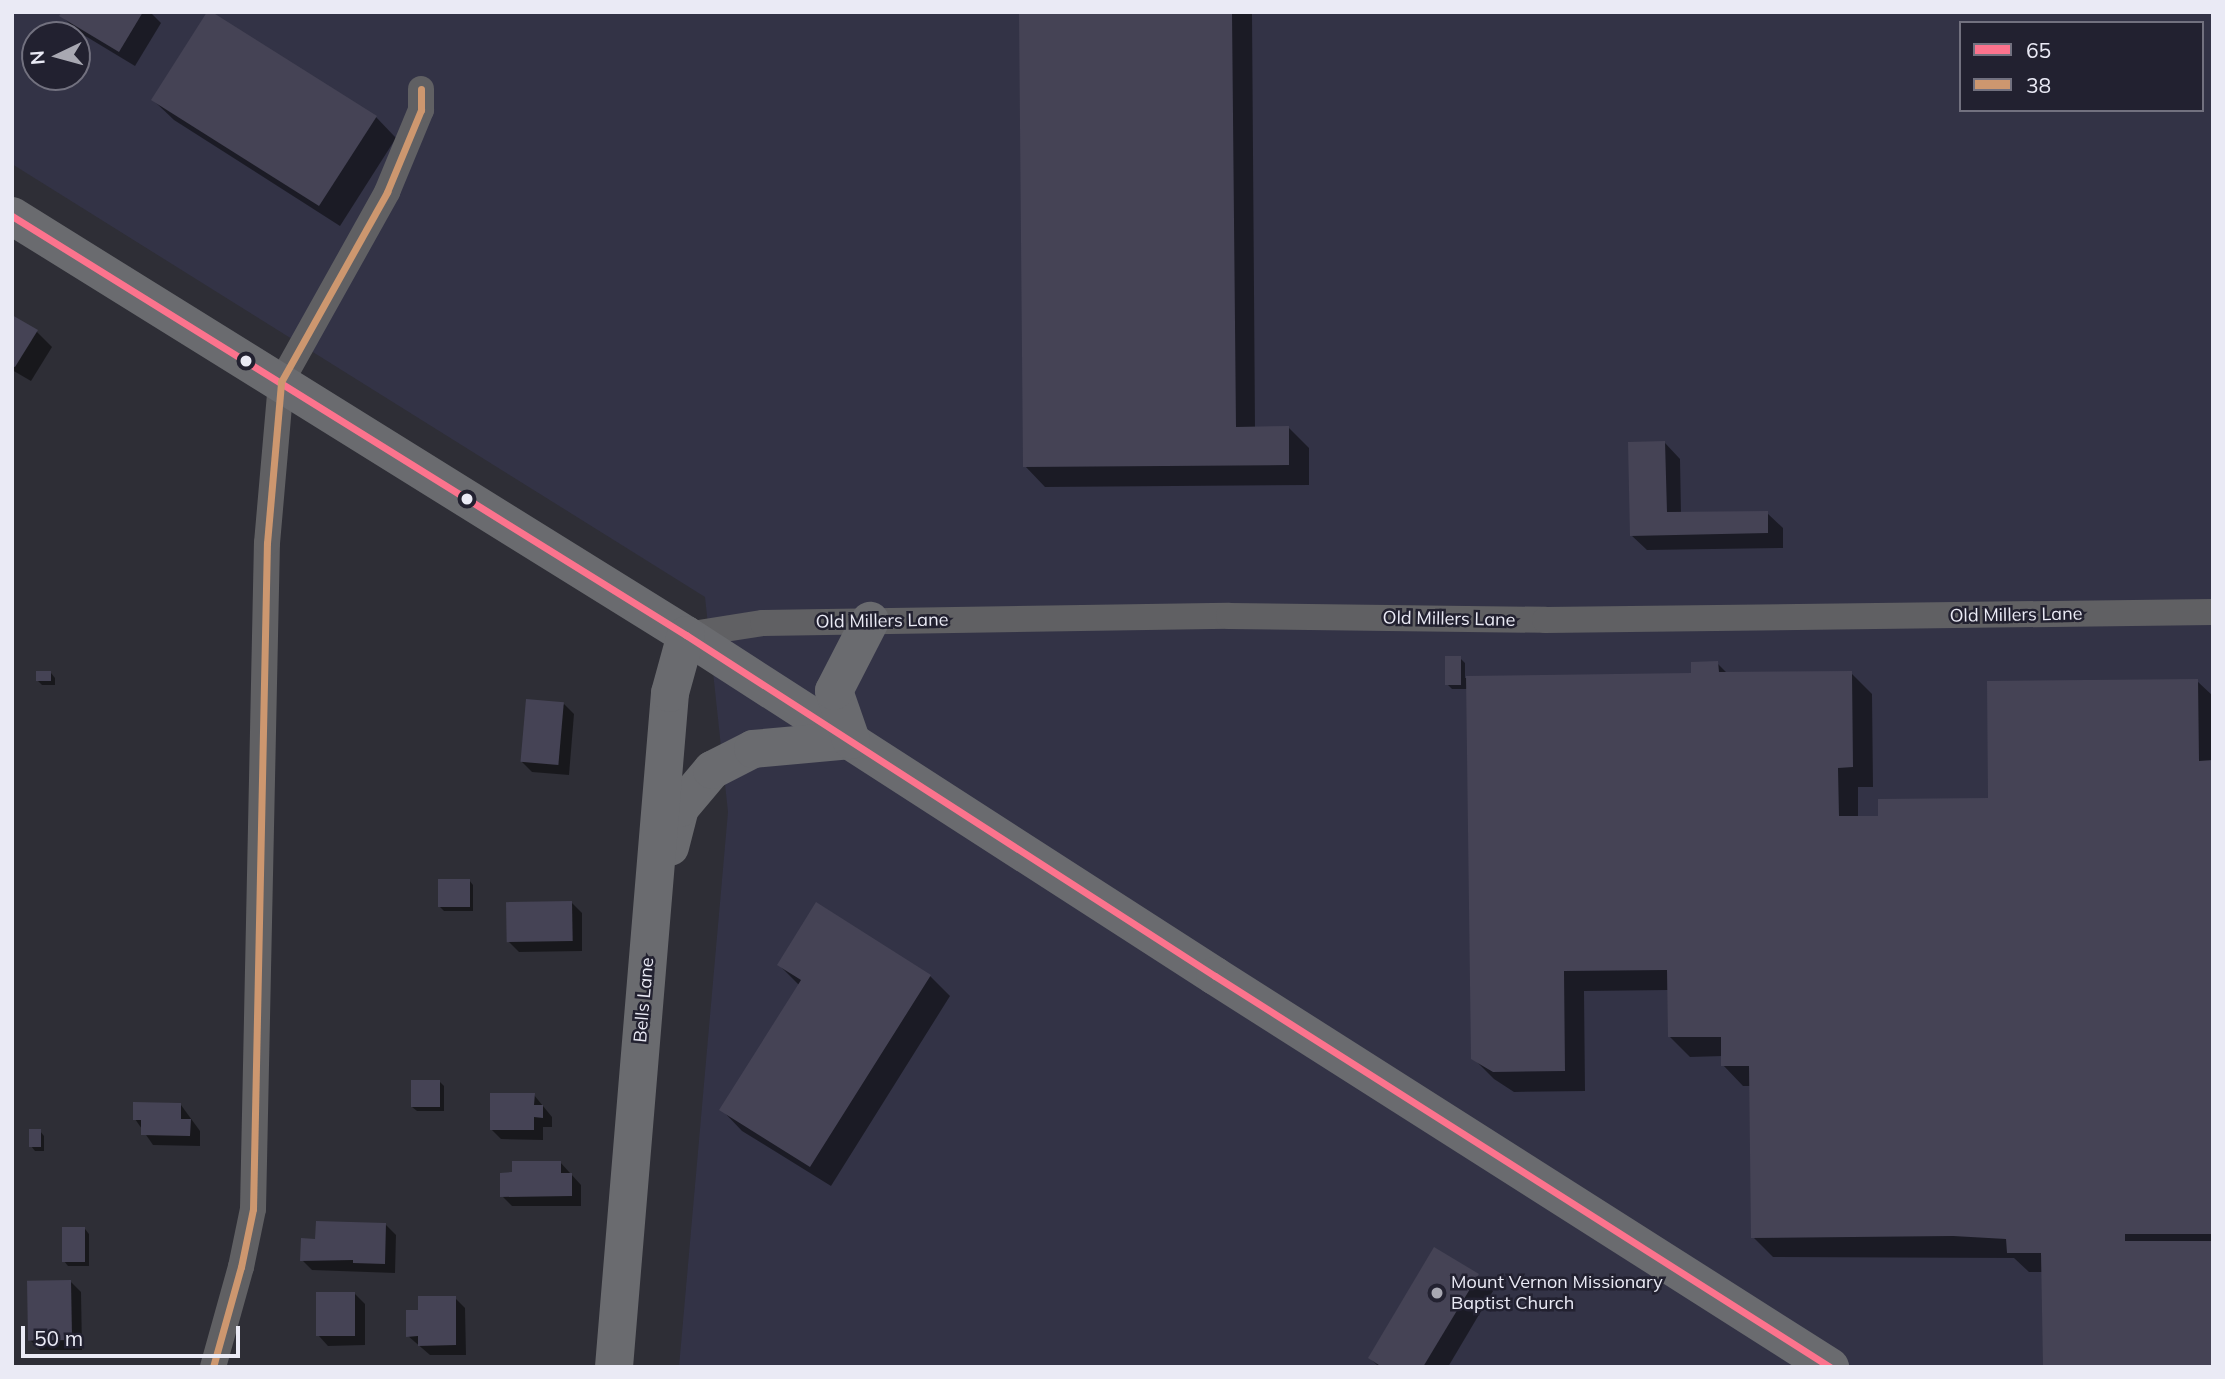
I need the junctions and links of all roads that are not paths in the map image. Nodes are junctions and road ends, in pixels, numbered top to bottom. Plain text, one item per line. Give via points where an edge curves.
1 (421, 89) dead end
2 (12, 216) edge
3 (281, 382) junction
4 (2213, 612) edge
5 (870, 621) junction
6 (686, 635) junction
7 (851, 740) junction
8 (651, 924) junction
9 (213, 1367) edge
10 (614, 1367) edge
11 (1830, 1367) edge

1 - 3 street via 421,110 387,192
2 - 3 main road
3 - 6 main road
3 - 9 street via 267,543 253,1209
4 - 5 street, Old Millers Lane via 1559,620 1229,616
5 - 6 street, Old Millers Lane via 763,623
5 - 7 main road via 834,691
6 - 7 main road
6 - 8 main road, Bells Lane via 670,693
7 - 8 main road via 753,749 712,770 680,808
7 - 11 main road
8 - 10 main road, Bells Lane

